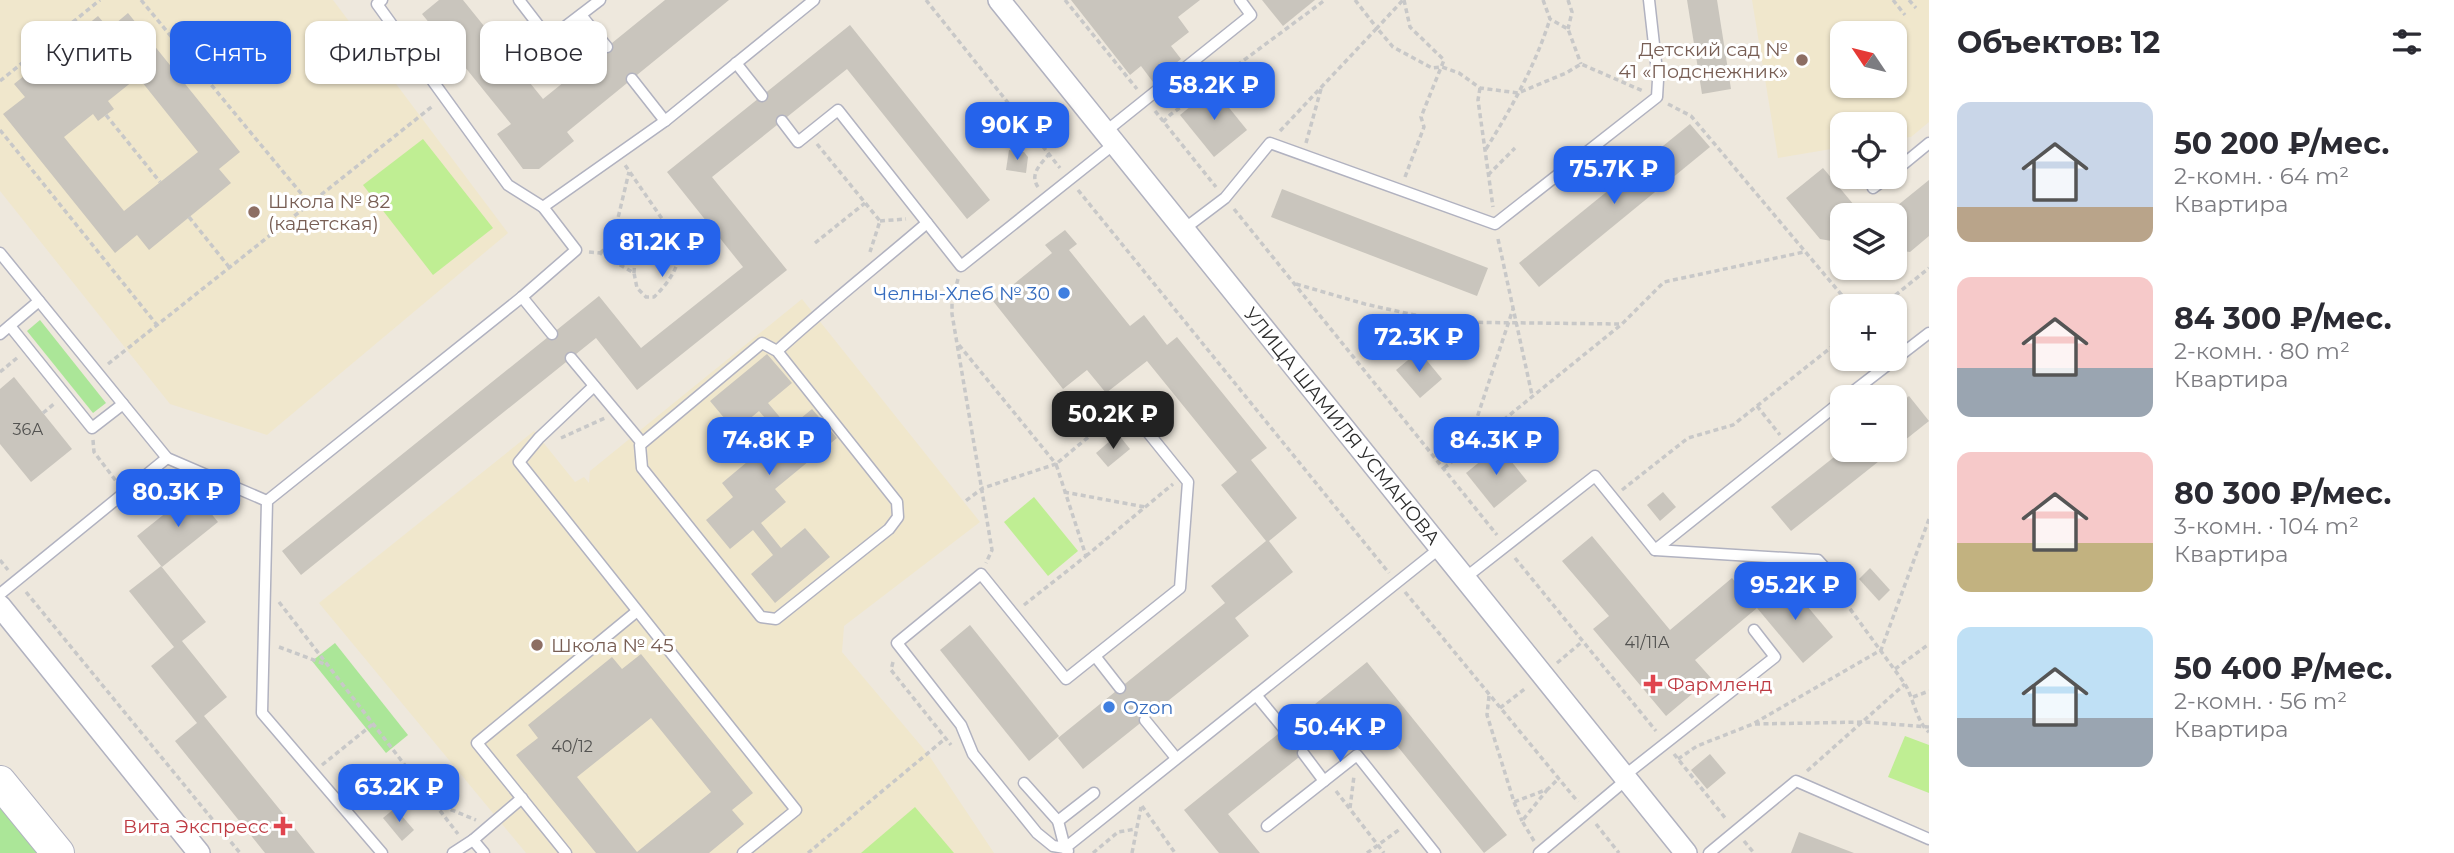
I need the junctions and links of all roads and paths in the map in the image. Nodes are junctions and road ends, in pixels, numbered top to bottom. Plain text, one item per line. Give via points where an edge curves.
1 (100, 0) edge
2 (141, 0) edge
3 (382, 0) edge
4 (519, 0) edge
5 (600, 0) edge
6 (814, 0) edge
7 (926, 0) edge
8 (999, 0) edge
9 (1065, 0) edge
10 (1240, 0) edge
11 (1325, 0) edge
12 (1355, 0) edge
13 (1404, 0) edge
14 (1545, 0) edge
15 (1568, 0) edge
16 (1649, 0) edge
17 (1893, 0) edge
18 (1909, 0) edge
19 (1916, 8) dead end
20 (581, 15) junction
21 (1905, 15) dead end
22 (1550, 19) junction
23 (586, 21) edge
24 (1377, 28) junction
25 (1568, 29) junction
26 (736, 63) junction
27 (1581, 64) junction
28 (1442, 67) junction
29 (632, 79) dead end
30 (0, 81) edge
31 (1322, 87) junction
32 (1480, 88) junction
33 (1518, 93) junction
34 (762, 96) dead end
35 (444, 97) junction
36 (1657, 97) junction
37 (1145, 100) junction
38 (106, 115) dead end
39 (665, 121) junction
40 (782, 121) dead end
41 (1163, 122) junction
42 (0, 130) edge
43 (809, 134) junction
44 (1110, 138) junction
45 (1270, 143) junction
46 (1929, 143) edge
47 (1515, 148) dead end
48 (1485, 151) junction
49 (1049, 154) junction
50 (618, 155) junction
51 (1303, 155) junction
52 (1907, 161) edge
53 (629, 171) junction
54 (1488, 175) junction
55 (1069, 178) junction
56 (160, 182) dead end
57 (1399, 190) junction
58 (1045, 198) junction
59 (1225, 198) junction
60 (865, 202) junction
61 (309, 204) junction
62 (543, 207) junction
63 (189, 217) dead end
64 (880, 221) junction
65 (925, 221) junction
66 (1495, 224) junction
67 (667, 226) junction
68 (1184, 229) junction
69 (815, 243) dead end
70 (576, 250) junction
71 (1804, 252) junction
72 (0, 253) edge
73 (600, 253) junction
74 (229, 267) junction
75 (961, 267) junction
76 (1929, 268) edge
77 (634, 274) junction
78 (862, 275) junction
79 (1294, 283) junction
80 (1841, 294) edge
81 (1897, 294) edge
82 (522, 297) junction
83 (39, 301) junction
84 (1514, 307) junction
85 (1508, 322) junction
86 (1518, 322) junction
87 (1622, 324) junction
88 (157, 325) junction
89 (10, 326) junction
90 (1929, 333) edge
91 (0, 334) edge
92 (552, 334) dead end
93 (957, 343) junction
94 (1830, 348) edge
95 (29, 349) junction
96 (777, 351) junction
97 (571, 358) dead end
98 (0, 372) edge
99 (97, 372) junction
100 (1863, 385) edge
101 (594, 386) junction
102 (1532, 396) junction
103 (1124, 402) joint
104 (123, 404) junction
105 (1757, 406) junction
106 (1830, 411) edge
107 (616, 413) junction
108 (92, 428) junction
109 (539, 438) junction
110 (642, 443) junction
111 (1787, 444) junction
112 (1467, 449) junction
113 (167, 458) junction
114 (1056, 464) junction
115 (1444, 468) junction
116 (1182, 475) junction
117 (983, 488) junction
118 (125, 492) junction
119 (1064, 492) junction
120 (1612, 498) junction
121 (267, 501) junction
122 (964, 502) dead end
123 (1146, 507) junction
124 (1929, 519) edge
125 (1506, 546) junction
126 (1440, 548) junction
127 (1655, 550) junction
128 (1086, 556) junction
129 (0, 560) edge
130 (981, 574) junction
131 (1465, 578) junction
132 (17, 582) junction
133 (1396, 582) junction
134 (265, 583) junction
135 (1846, 590) joint
136 (0, 594) edge
137 (0, 606) edge
138 (636, 612) junction
139 (1013, 614) junction
140 (1754, 631) dead end
141 (264, 641) junction
142 (1928, 646) edge
143 (1881, 650) junction
144 (1095, 656) junction
145 (327, 665) junction
146 (1895, 669) junction
147 (1905, 684) junction
148 (1120, 688) dead end
149 (1929, 691) edge
150 (1489, 694) junction
151 (1256, 695) junction
152 (1913, 696) junction
153 (1145, 719) dead end
154 (1864, 722) junction
155 (373, 724) junction
156 (1753, 724) junction
157 (961, 725) junction
158 (1922, 727) junction
159 (1284, 729) dead end
160 (1929, 729) edge
161 (1665, 743) junction
162 (1303, 754) dead end
163 (1357, 755) junction
164 (1176, 758) junction
165 (1678, 759) junction
166 (313, 772) junction
167 (1625, 778) junction
168 (1558, 779) junction
169 (1325, 780) junction
170 (1796, 781) junction
171 (0, 782) edge
172 (1024, 783) dead end
173 (1548, 789) junction
174 (1094, 793) dead end
175 (1132, 793) junction
176 (522, 798) junction
177 (433, 802) junction
178 (1514, 802) junction
179 (1141, 804) junction
180 (1350, 808) junction
181 (1588, 814) junction
182 (1058, 821) junction
183 (1410, 821) junction
184 (1522, 821) junction
185 (490, 825) junction
186 (1267, 826) dead end
187 (1136, 829) junction
188 (1737, 831) junction
189 (1929, 839) edge
190 (469, 842) junction
191 (1379, 846) junction
192 (374, 851) edge
193 (1067, 851) edge
194 (1540, 852) edge
195 (58, 853) edge
196 (199, 853) edge
197 (240, 853) edge
198 (453, 853) edge
199 (484, 853) edge
200 (566, 853) edge
201 (743, 853) edge
202 (807, 853) edge
203 (1093, 853) edge
204 (1132, 853) edge
205 (1175, 853) edge
206 (1367, 853) edge
207 (1384, 853) edge
208 (1435, 853) edge
209 (1619, 853) edge
210 (1686, 853) edge
211 (1709, 853) edge
212 (1754, 853) edge

1 - 30 path
2 - 61 path
3 - 35 lane via 377,4
4 - 20 lane via 550,39
5 - 20 lane
6 - 26 lane
7 - 49 path
8 - 44 street, УЛИЦА ШАМИЛЯ УСМАНОВА
9 - 37 path
10 - 37 lane via 1251,15
11 - 41 path
12 - 24 path
13 - 24 path
13 - 28 path via 1410,27 1444,60
14 - 22 path
15 - 25 path via 1572,12
16 - 36 lane
17 - 21 path
18 - 19 path
20 - 23 lane
22 - 25 path
22 - 33 path
24 - 28 path via 1393,47 1432,68
24 - 31 path
25 - 27 path
26 - 34 lane
26 - 39 lane
27 - 33 path
27 - 36 path
28 - 32 path
28 - 57 path
29 - 39 lane
31 - 45 path
31 - 51 path
32 - 33 path
32 - 48 path
33 - 48 path
35 - 61 path
35 - 62 lane via 508,185
36 - 66 lane
36 - 71 path via 1691,116
37 - 41 path
37 - 44 lane
38 - 56 path
39 - 50 lane
40 - 43 lane via 798,142
41 - 59 path
42 - 88 path
43 - 60 path
43 - 65 lane via 838,110
44 - 55 lane
44 - 68 street, УЛИЦА ШАМИЛЯ УСМАНОВА
45 - 51 lane
45 - 59 lane
46 - 52 lane
47 - 54 path
48 - 54 path
49 - 55 path
49 - 58 path via 1035,170 1034,183
50 - 53 path
50 - 62 lane
51 - 57 lane
53 - 67 path
53 - 73 path via 612,243
54 - 66 path
55 - 58 lane
55 - 133 path
57 - 66 lane
58 - 75 lane
59 - 68 lane
59 - 79 path
60 - 64 path
60 - 69 path
61 - 74 path
62 - 70 lane
63 - 74 path
64 - 65 path
64 - 78 path
65 - 75 lane
65 - 78 lane
66 - 84 path
67 - 77 path via 645,238 634,259
67 - 77 path via 676,233 680,247 665,287 646,298 637,288
68 - 126 street, УЛИЦА ШАМИЛЯ УСМАНОВА
70 - 73 path
70 - 82 lane
71 - 80 path
71 - 87 path via 1664,282
72 - 83 lane
73 - 77 path
74 - 88 path
75 - 93 path via 952,301
76 - 81 path
78 - 96 lane
79 - 85 path via 1446,322
79 - 115 path
82 - 92 lane
82 - 121 lane
83 - 89 lane
83 - 99 lane
84 - 85 path
84 - 86 path
85 - 86 path
85 - 112 path
86 - 87 path
86 - 102 path
87 - 102 path
88 - 99 path
89 - 91 lane
89 - 95 lane
90 - 100 lane
93 - 114 path
93 - 117 path
94 - 105 path
95 - 98 path
95 - 108 lane
96 - 110 lane via 762,343
96 - 110 lane via 897,502 898,517 776,619 761,617 642,468
97 - 101 lane
99 - 104 lane
101 - 107 lane
101 - 109 lane
102 - 112 path
103 - 114 path
103 - 116 lane
104 - 108 lane
104 - 113 lane
105 - 111 path
105 - 120 path via 1733,425 1688,438
106 - 111 lane
107 - 109 path via 553,442
107 - 110 lane
108 - 118 path via 94,452
109 - 138 lane via 519,462
111 - 127 lane
112 - 115 path
113 - 118 lane
113 - 121 lane
114 - 117 path
114 - 119 path
115 - 125 path
116 - 123 path
116 - 144 lane via 1188,482 1180,588
117 - 122 path
117 - 130 path via 992,550
118 - 132 lane
119 - 123 path
119 - 128 path
120 - 125 lane via 1595,476
120 - 127 lane
121 - 134 lane
123 - 128 path
124 - 143 path
125 - 131 lane
125 - 161 path
126 - 131 street, УЛИЦА ШАМИЛЯ УСМАНОВА
126 - 133 lane
127 - 135 lane via 1818,561
128 - 139 path
129 - 132 path
130 - 139 lane
130 - 157 lane via 897,643
131 - 167 street, УЛИЦА ШАМИЛЯ УСМАНОВА
132 - 136 lane
132 - 197 path
133 - 150 path
133 - 151 lane
134 - 141 lane
134 - 145 path
135 - 143 path via 1845,605
137 - 196 street
138 - 176 lane via 477,743
138 - 201 lane via 796,810
139 - 144 lane via 1066,680
140 - 161 lane via 1775,657
141 - 145 path
141 - 166 lane via 262,713
142 - 146 path
143 - 146 path
143 - 156 path
144 - 148 lane
145 - 155 path
146 - 147 path
147 - 152 path
147 - 154 path
149 - 152 path
150 - 168 path
150 - 178 path via 1487,715
151 - 159 lane
151 - 164 lane
152 - 158 path
153 - 164 lane
154 - 156 path
154 - 158 path
154 - 170 path
155 - 166 path
155 - 177 path
156 - 165 path via 1696,746
157 - 193 lane via 973,754 1037,833
157 - 202 path
158 - 160 path
161 - 165 path
161 - 167 lane
162 - 169 lane
163 - 169 lane
163 - 180 path
163 - 183 lane
164 - 175 lane
165 - 188 path
166 - 192 lane
167 - 181 lane
167 - 210 street, УЛИЦА ШАМИЛЯ УСМАНОВА
168 - 173 path
168 - 181 path
169 - 180 path
169 - 186 lane
170 - 188 lane
170 - 189 lane
171 - 195 main road
172 - 182 lane
173 - 178 path
173 - 184 path
174 - 182 lane
175 - 179 path
175 - 193 lane
176 - 185 lane
176 - 200 lane
177 - 185 path
177 - 190 path
178 - 184 path
179 - 187 path
179 - 205 path
180 - 191 path
181 - 194 lane
181 - 209 path
182 - 193 lane
183 - 191 path
183 - 208 lane
184 - 194 path
185 - 190 lane
187 - 203 path via 1118,832
187 - 204 path
188 - 211 lane
188 - 212 path
190 - 198 lane
190 - 199 lane
191 - 206 path
191 - 207 path

